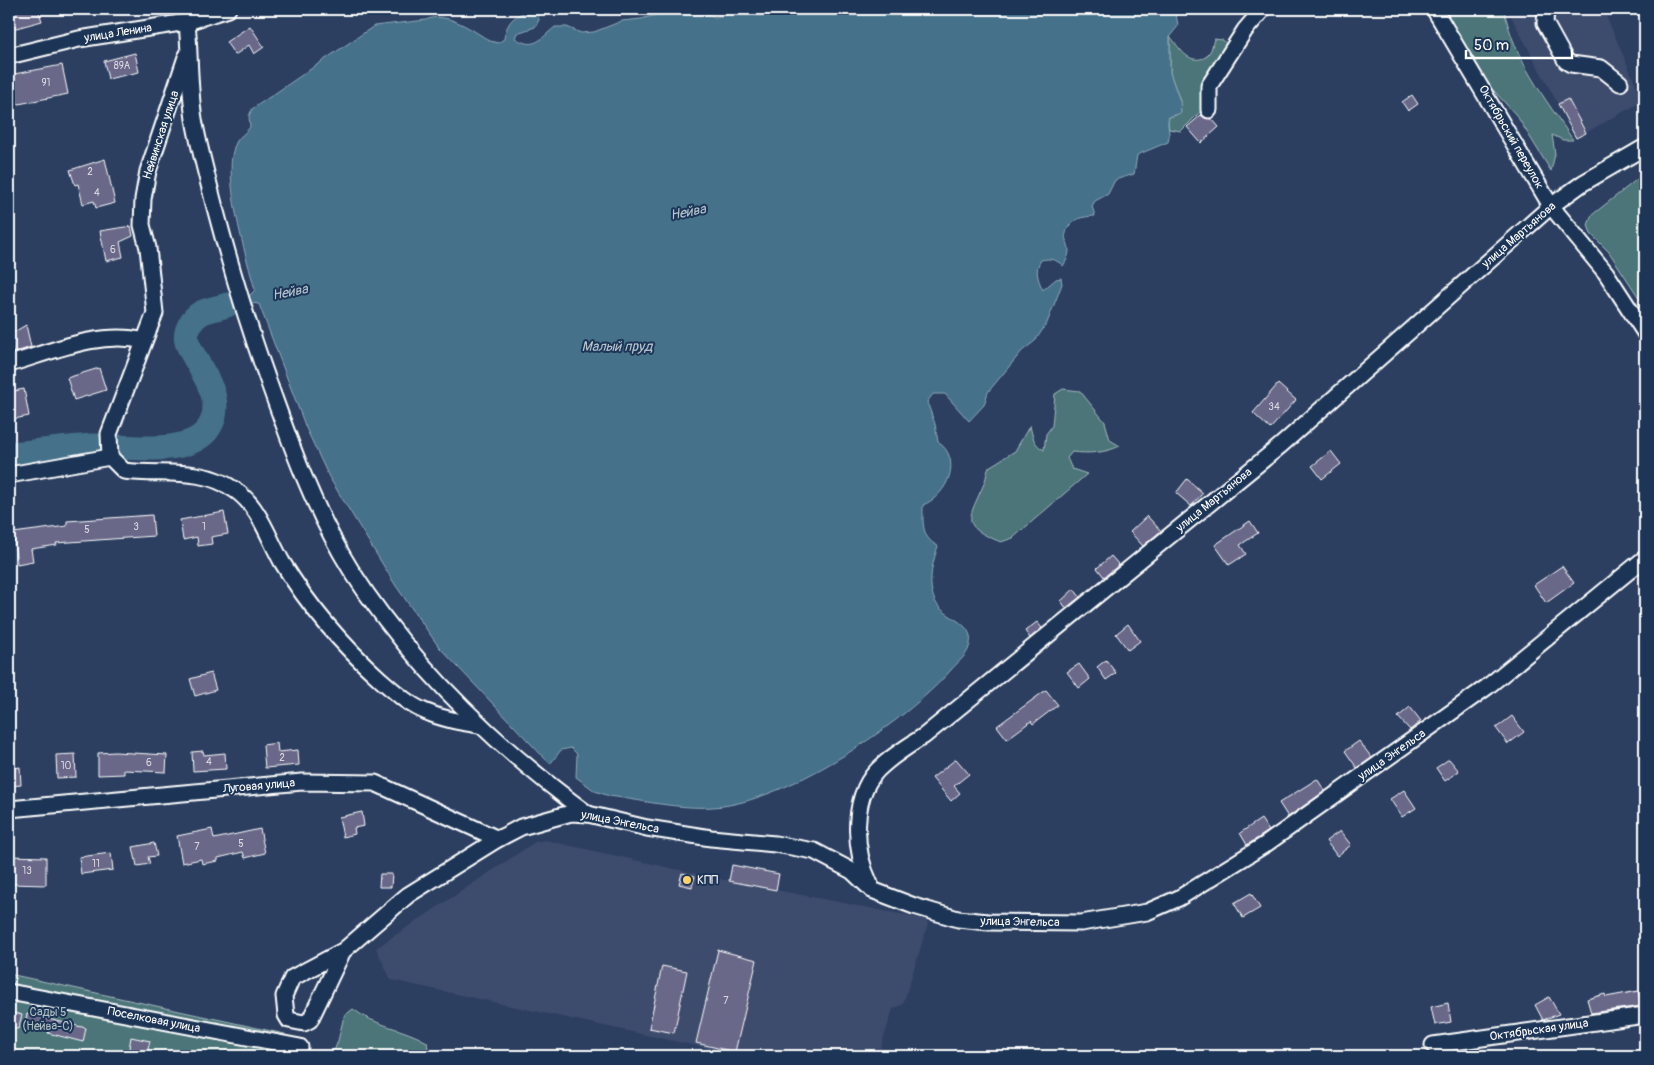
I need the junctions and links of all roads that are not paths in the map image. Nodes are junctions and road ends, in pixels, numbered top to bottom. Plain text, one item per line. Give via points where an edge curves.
1 (228, 9) edge
2 (1262, 9) edge
3 (1434, 9) edge
4 (1546, 9) edge
5 (187, 22) junction
6 (190, 48) junction
7 (9, 56) edge
8 (1620, 83) dead end
9 (1209, 110) dead end
10 (1645, 147) edge
11 (1551, 206) junction
12 (1645, 333) edge
13 (144, 341) junction
14 (9, 364) edge
15 (110, 457) junction
16 (9, 475) edge
17 (1645, 558) edge
18 (479, 724) junction
19 (9, 809) edge
20 (588, 814) junction
21 (498, 839) junction
22 (872, 890) junction
23 (343, 951) junction
24 (9, 992) edge
25 (1645, 1014) edge
26 (310, 1020) junction
27 (1433, 1045) dead end
28 (299, 1052) edge

1 - 5 street, улица Ленина
2 - 9 street via 1208,86
3 - 11 street, Октябрьский переулок
4 - 8 street via 1545,23 1566,61 1601,68
5 - 6 street
5 - 7 street, улица Ленина via 79,39
6 - 13 street, Нейвинская улица via 148,171 143,199 142,225 148,248 155,312
6 - 18 street via 194,117 201,156 237,291 302,474 352,571 397,632
10 - 11 street, улица Мартьянова
11 - 12 street, Октябрьский переулок via 1606,273
11 - 22 street, улица Мартьянова via 1280,446 924,736 881,766 867,785 860,803 858,823 863,871
13 - 14 street via 122,337 98,339
13 - 15 street, Нейвинская улица via 109,434
15 - 16 street
15 - 18 street via 124,471 166,471 200,476 235,490 259,517 319,618 370,670 408,703 424,711 442,718
17 - 22 street, улица Энгельса via 1487,687 1282,833 1180,898 1148,912 1081,923 988,922 958,919
18 - 20 street
19 - 21 street, Луговая улица via 302,782 375,783
20 - 21 street, улица Энгельса via 556,816 521,827
20 - 22 street, улица Энгельса via 647,828 814,851 852,870
21 - 23 street, улица Энгельса via 408,895
23 - 26 street, улица Энгельса
23 - 26 street, улица Энгельса via 292,978 286,987 286,1015 295,1023
24 - 28 street, Поселковая улица
25 - 27 street, Октябрьская улица
26 - 28 street

